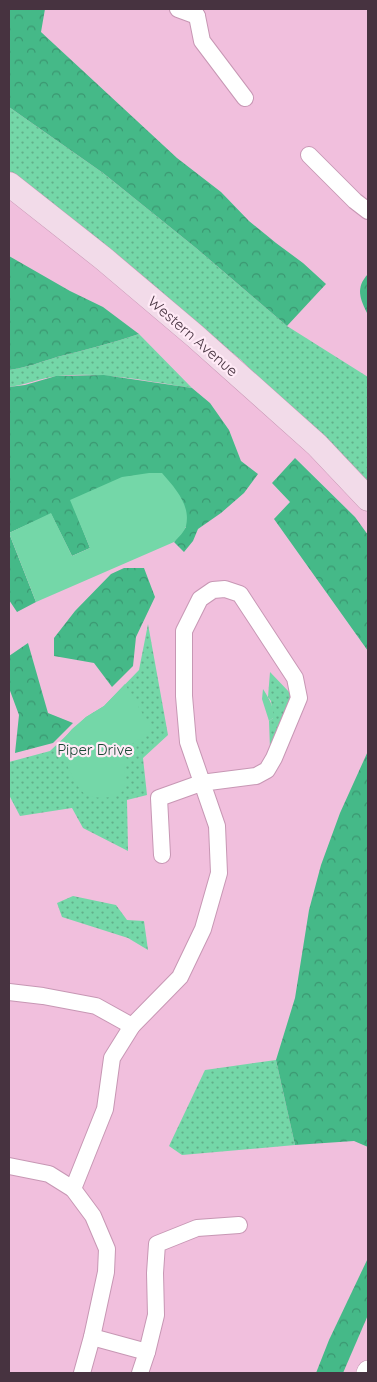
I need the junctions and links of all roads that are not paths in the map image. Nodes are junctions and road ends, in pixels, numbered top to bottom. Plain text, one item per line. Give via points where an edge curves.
1 (178, 9) edge
2 (199, 12) edge
3 (245, 98) dead end
4 (309, 155) dead end
5 (9, 184) edge
6 (368, 211) edge
7 (368, 499) edge
8 (201, 783) junction
9 (162, 855) dead end
10 (9, 992) edge
11 (132, 1026) junction
12 (9, 1166) edge
13 (73, 1189) junction
14 (239, 1225) dead end
15 (92, 1337) junction
16 (147, 1352) junction
17 (82, 1373) edge
18 (140, 1373) edge

1 - 2 street
2 - 3 street via 202,41
4 - 6 street
5 - 7 main road, Western Avenue via 104,258 195,336 317,445
8 - 8 street via 188,742 184,631 200,599 213,590 225,589 240,594 295,678 299,698 267,770 256,776
8 - 9 street via 159,798
8 - 11 street via 217,826 219,873 203,929 180,977
10 - 11 street via 96,1006
11 - 13 street via 112,1058 105,1109
12 - 13 street via 49,1174
13 - 15 street via 93,1216 107,1249 106,1272
14 - 16 street via 197,1228 157,1244 156,1315
15 - 16 street
15 - 17 street
16 - 18 street

